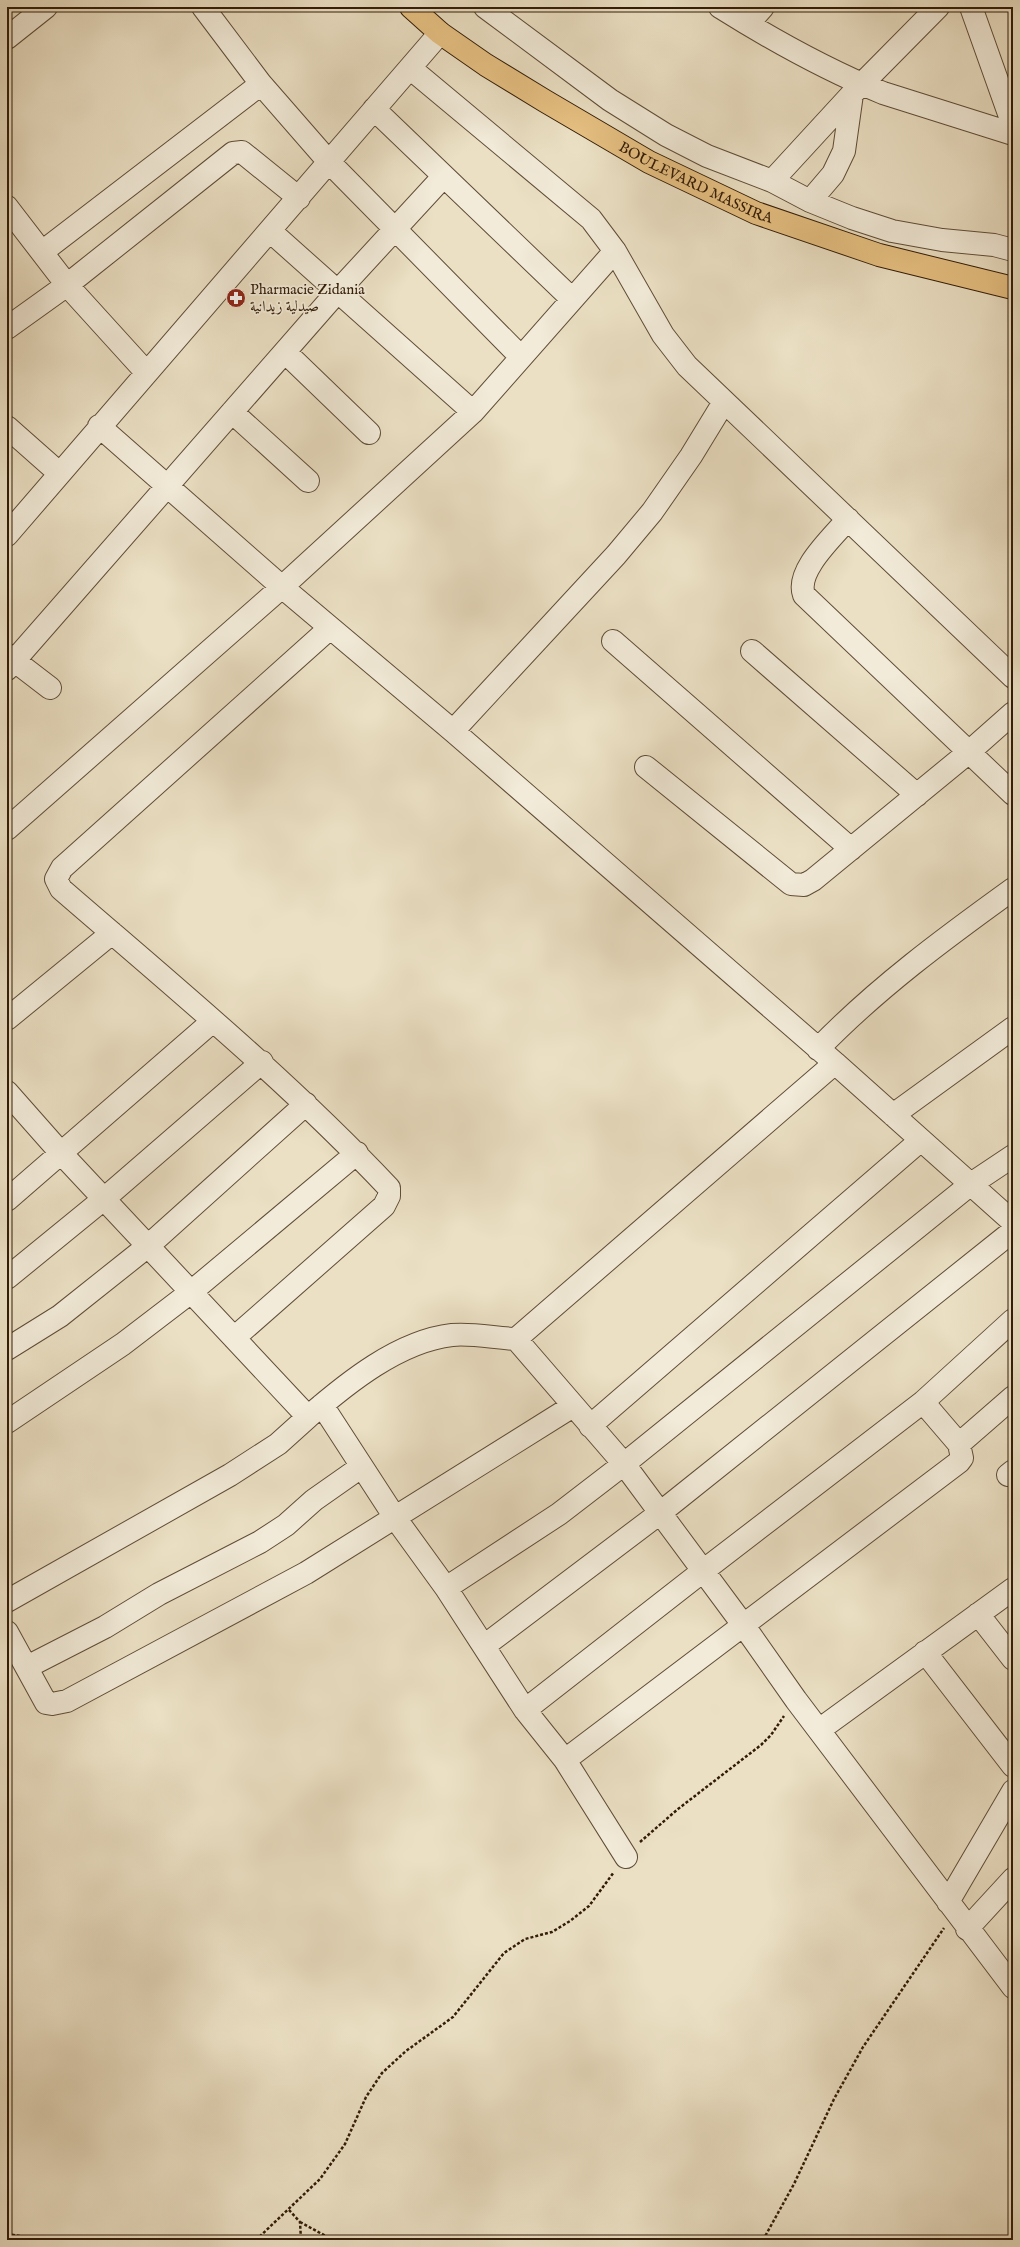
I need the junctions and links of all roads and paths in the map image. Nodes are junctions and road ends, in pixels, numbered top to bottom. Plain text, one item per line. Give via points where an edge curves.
1 (46, 7) edge
2 (204, 7) edge
3 (411, 7) edge
4 (720, 7) edge
5 (763, 7) edge
6 (938, 7) edge
7 (971, 7) edge
8 (486, 8) edge
9 (748, 24) junction
10 (440, 33) junction
11 (7, 38) edge
12 (410, 68) junction
13 (261, 84) junction
14 (857, 89) junction
15 (374, 108) junction
16 (1013, 125) edge
17 (1013, 134) edge
18 (330, 162) junction
19 (443, 177) junction
20 (772, 180) junction
21 (299, 198) junction
22 (810, 201) junction
23 (7, 208) edge
24 (395, 229) junction
25 (270, 231) junction
26 (1013, 250) edge
27 (615, 251) junction
28 (42, 252) junction
29 (67, 285) junction
30 (1013, 288) edge
31 (338, 291) junction
32 (572, 299) junction
33 (7, 328) edge
34 (285, 352) junction
35 (521, 357) junction
36 (146, 372) junction
37 (724, 402) junction
38 (232, 412) junction
39 (473, 412) junction
40 (99, 426) junction
41 (7, 427) edge
42 (369, 433) dead end
43 (59, 473) junction
44 (308, 482) dead end
45 (167, 487) junction
46 (848, 519) junction
47 (7, 535) edge
48 (282, 587) junction
49 (330, 628) junction
50 (613, 641) dead end
51 (752, 651) dead end
52 (9, 662) edge
53 (1013, 677) edge
54 (50, 688) dead end
55 (1013, 713) edge
56 (453, 732) junction
57 (969, 752) junction
58 (646, 767) dead end
59 (1013, 794) edge
60 (918, 795) junction
61 (7, 829) edge
62 (851, 849) junction
63 (1013, 889) edge
64 (112, 933) junction
65 (7, 1019) edge
66 (214, 1020) junction
67 (1013, 1028) edge
68 (818, 1049) junction
69 (262, 1062) junction
70 (835, 1063) junction
71 (8, 1097) edge
72 (306, 1104) junction
73 (893, 1115) junction
74 (921, 1140) junction
75 (60, 1152) junction
76 (357, 1153) junction
77 (1013, 1156) edge
78 (971, 1184) junction
79 (104, 1198) junction
80 (7, 1200) edge
81 (1013, 1222) edge
82 (1013, 1231) edge
83 (148, 1246) junction
84 (7, 1278) edge
85 (191, 1292) junction
86 (1013, 1320) edge
87 (234, 1338) junction
88 (516, 1339) junction
89 (7, 1349) edge
90 (1013, 1397) edge
91 (923, 1402) junction
92 (573, 1406) junction
93 (315, 1411) junction
94 (7, 1422) edge
95 (590, 1426) junction
96 (959, 1444) junction
97 (624, 1464) junction
98 (361, 1466) junction
99 (660, 1513) junction
100 (396, 1519) junction
101 (703, 1571) junction
102 (446, 1588) junction
103 (1013, 1589) edge
104 (7, 1600) edge
105 (978, 1614) junction
106 (744, 1626) junction
107 (7, 1632) edge
108 (484, 1646) junction
109 (925, 1652) junction
110 (1013, 1659) edge
111 (27, 1667) junction
112 (796, 1700) junction
113 (525, 1710) junction
114 (819, 1730) junction
115 (565, 1760) junction
116 (1013, 1766) edge
117 (1013, 1791) edge
118 (626, 1857) junction
119 (1013, 1879) edge
120 (952, 1907) junction
121 (967, 1929) junction
122 (1013, 1987) edge
123 (289, 2210) junction
124 (300, 2222) junction
125 (7, 2234) edge
126 (47, 2240) edge
127 (256, 2240) edge
128 (301, 2240) edge
129 (333, 2240) edge
130 (763, 2240) edge

1 - 11 street
2 - 13 street
3 - 10 main road, BOULEVARD MASSIRA
4 - 9 street
5 - 9 street
6 - 14 street
7 - 16 street
8 - 20 street via 610,100 666,135 707,156
9 - 14 street
10 - 12 street
10 - 30 main road, BOULEVARD MASSIRA via 486,65 648,162 756,213 879,255
12 - 15 street
12 - 27 street via 591,220
13 - 18 street
13 - 28 street
14 - 17 street via 883,93
14 - 20 street
14 - 22 street via 844,151 833,174
15 - 18 street
15 - 19 street
18 - 21 street
18 - 24 street
19 - 24 street
19 - 32 street
20 - 22 street
21 - 25 street
21 - 29 street via 242,152 233,153
22 - 26 street via 892,231
23 - 28 street
24 - 31 street
24 - 35 street
25 - 31 street
25 - 36 street
27 - 32 street
27 - 37 street via 663,335 687,366
28 - 29 street
29 - 33 street
29 - 36 street
31 - 34 street
31 - 39 street
32 - 35 street
34 - 38 street
34 - 42 street
35 - 39 street
36 - 40 street
37 - 46 street
37 - 56 street via 652,512 616,555
38 - 44 street
38 - 45 street
39 - 48 street
40 - 43 street
40 - 45 street
41 - 43 street
43 - 47 street
45 - 48 street
45 - 52 street
46 - 53 street
46 - 57 street via 808,568 802,588 804,595
48 - 49 street
48 - 61 street
49 - 56 street
49 - 64 street via 62,868 56,879 61,890
50 - 62 street
51 - 60 street
52 - 54 street
55 - 57 street
56 - 68 street
57 - 59 street
57 - 60 street
58 - 62 street via 791,884 804,885 813,880
60 - 62 street
63 - 68 street via 953,932 873,996
64 - 65 street
64 - 66 street
66 - 69 street
66 - 75 street
67 - 73 street
68 - 70 street
69 - 72 street
69 - 79 street
70 - 73 street
70 - 88 street
71 - 75 street
72 - 76 street
72 - 83 street
73 - 74 street
74 - 78 street
74 - 95 street
75 - 79 street
75 - 80 street
76 - 85 street
76 - 87 street via 389,1188 389,1196 384,1206
77 - 78 street
78 - 81 street
78 - 97 street
79 - 83 street
79 - 84 street
82 - 99 street
83 - 85 street
83 - 89 street via 60,1316
85 - 87 street
85 - 94 street via 123,1344
86 - 91 street
87 - 93 street
88 - 92 street
88 - 93 street via 452,1335 407,1347 374,1367
90 - 96 street
91 - 96 street
91 - 101 street
92 - 95 street
92 - 100 street
93 - 98 street
93 - 104 street via 278,1444 230,1475
95 - 97 street
96 - 106 street via 962,1458 959,1462
97 - 99 street
97 - 102 street via 559,1514
98 - 100 street
98 - 111 street via 314,1500 286,1525 260,1542
99 - 101 street
99 - 108 street
100 - 102 street
100 - 111 street via 306,1573 67,1701 46,1703
101 - 106 street
101 - 113 street
102 - 108 street
103 - 105 street
105 - 109 street
105 - 110 street
106 - 112 street
106 - 115 street
107 - 111 street
108 - 113 street
109 - 114 street
109 - 116 street
112 - 114 street
112 - 118 path via 771,1735 678,1809
113 - 115 street
114 - 120 street
115 - 118 street
117 - 120 street
118 - 123 path via 589,1906 552,1932 525,1939 504,1953 453,2017 406,2051 382,2073 366,2097 345,2144 320,2179
119 - 121 street
120 - 121 street
120 - 130 path via 863,2047
121 - 122 street
123 - 124 path
123 - 127 path
124 - 128 path
124 - 129 path
125 - 126 path

